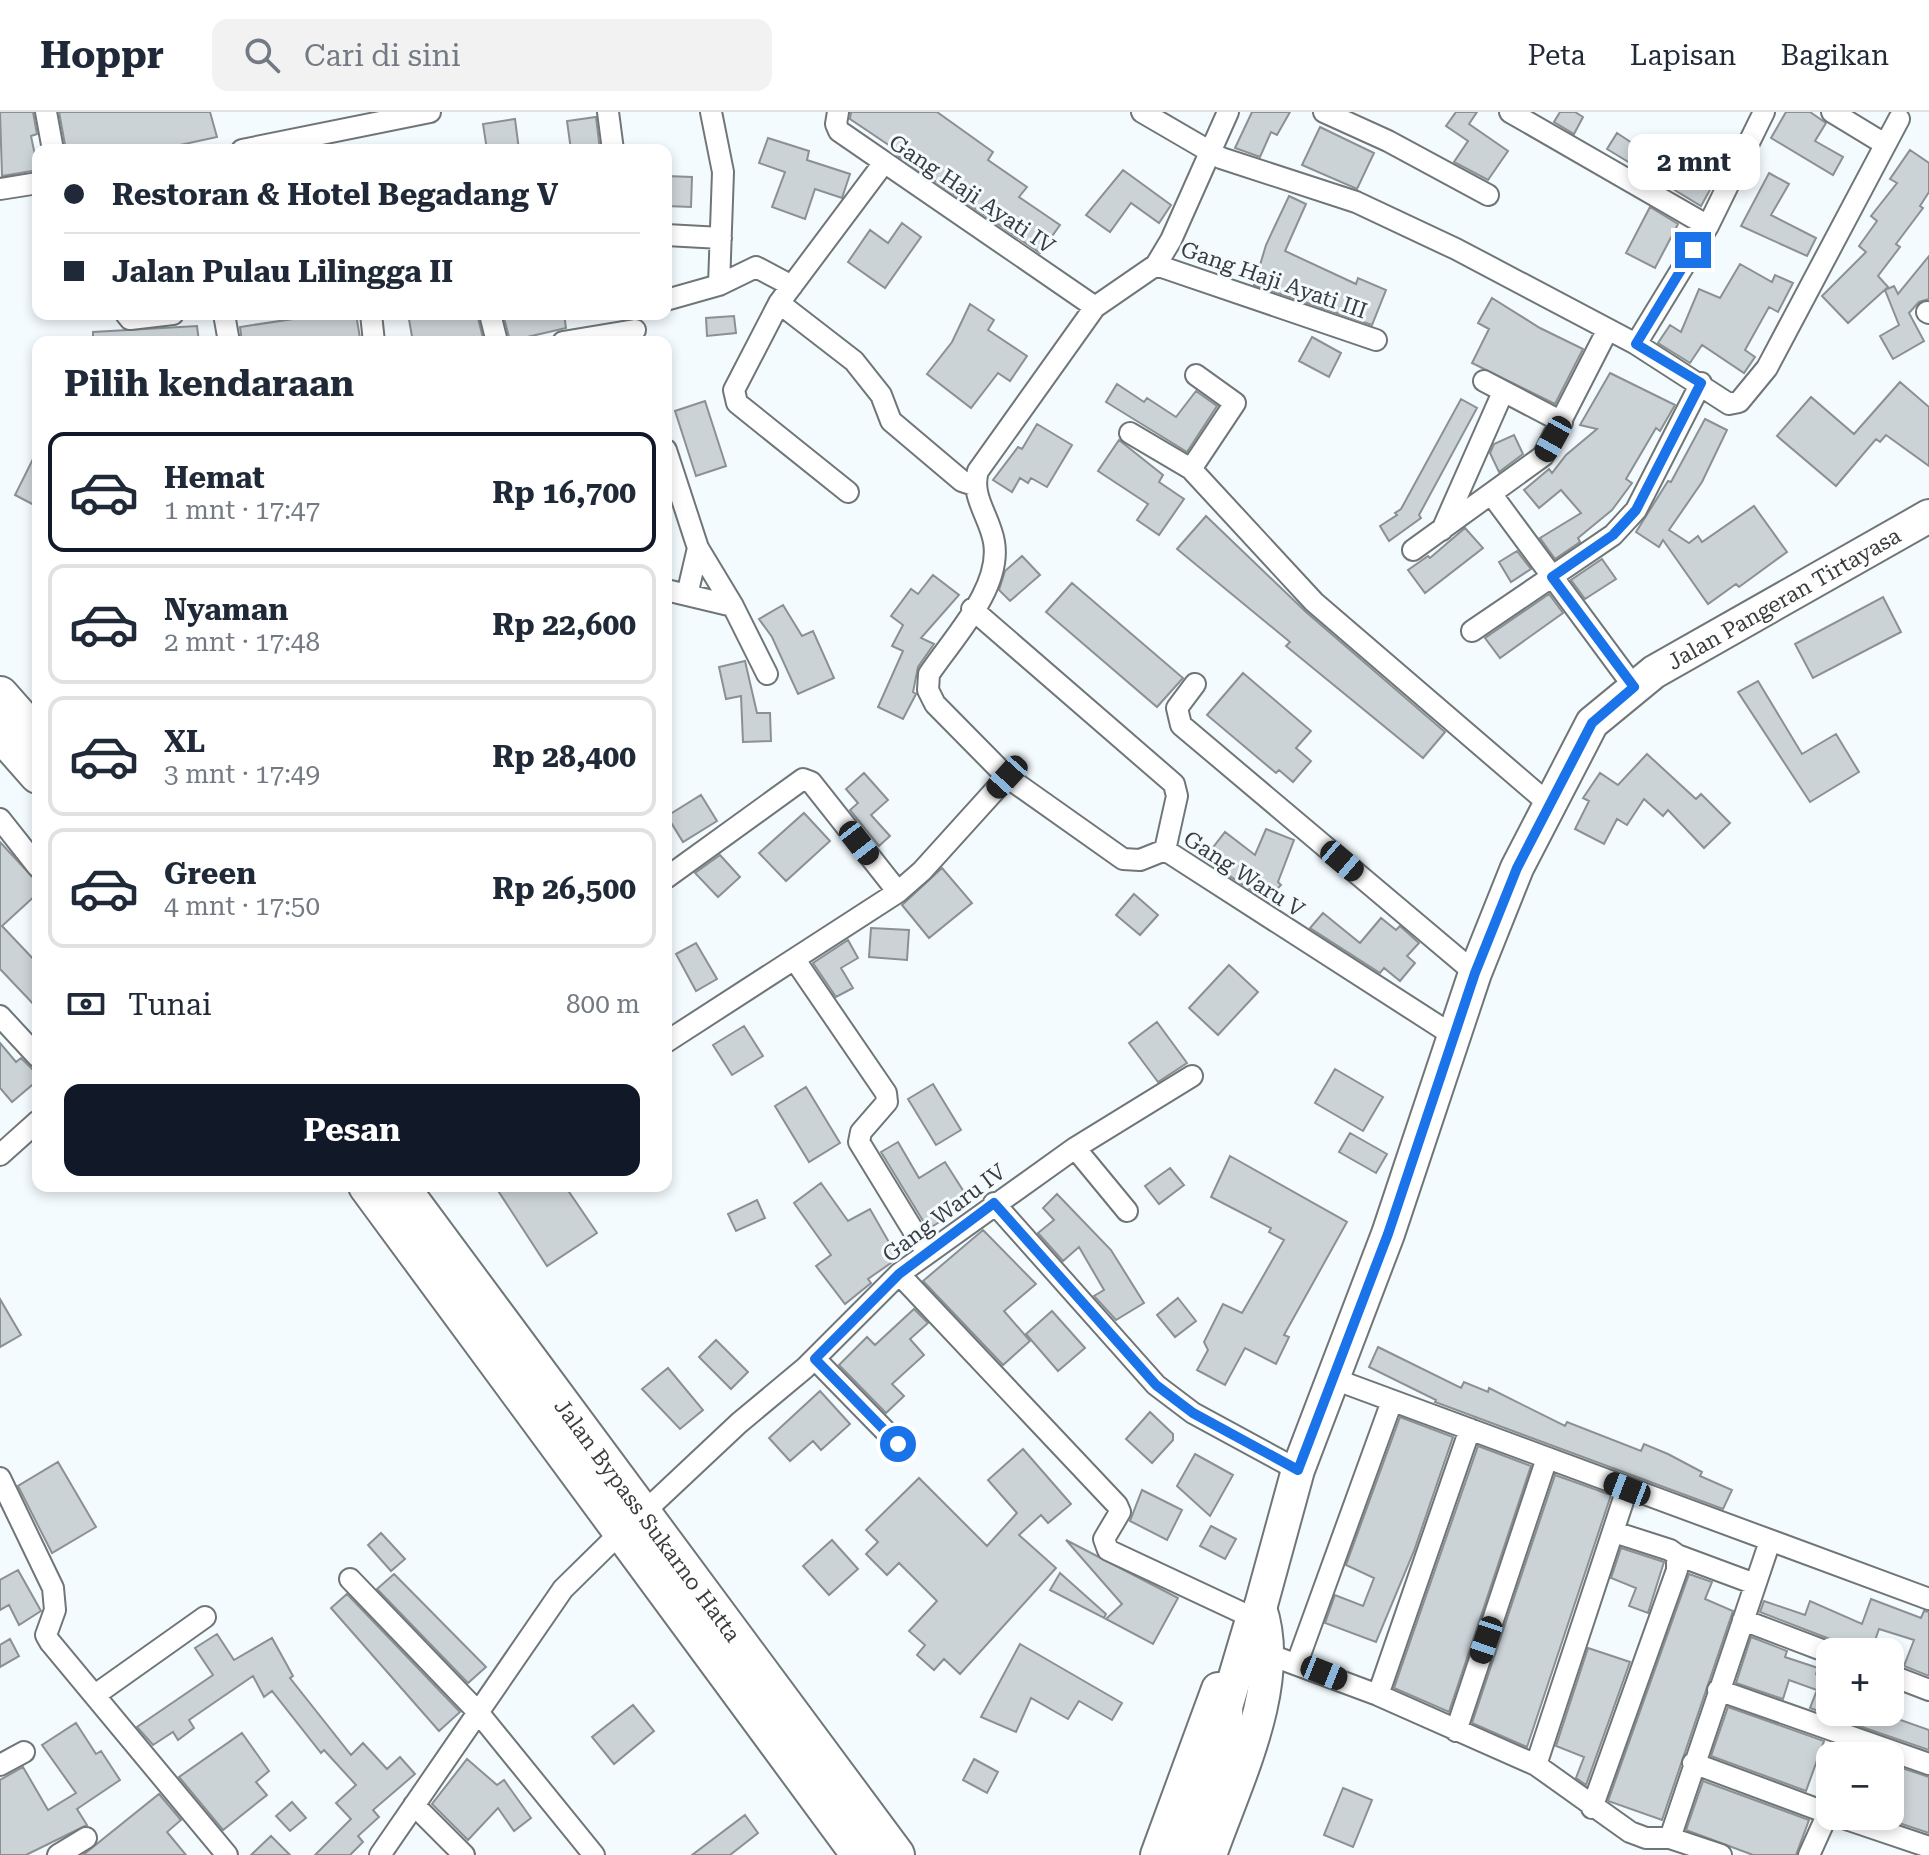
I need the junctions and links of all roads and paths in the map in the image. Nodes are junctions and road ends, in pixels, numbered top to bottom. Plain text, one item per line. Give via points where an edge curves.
1 (46, 112) edge
2 (430, 112) edge
3 (608, 112) edge
4 (711, 112) edge
5 (838, 112) edge
6 (1142, 112) edge
7 (1228, 112) edge
8 (1324, 112) edge
9 (1510, 112) edge
10 (1764, 112) edge
11 (1832, 112) edge
12 (404, 113) edge
13 (1899, 119) dead end
14 (346, 141) edge
15 (1883, 143) junction
16 (52, 144) edge
17 (311, 144) edge
18 (612, 144) edge
19 (1209, 151) junction
20 (883, 164) junction
21 (32, 184) edge
22 (0, 189) edge
23 (1488, 195) dead end
24 (1708, 226) junction
25 (672, 235) edge
26 (721, 238) junction
27 (1156, 265) junction
28 (719, 285) junction
29 (792, 286) junction
30 (672, 298) edge
31 (779, 303) junction
32 (1095, 307) junction
33 (636, 329) edge
34 (1607, 331) junction
35 (608, 336) edge
36 (1376, 340) dead end
37 (1636, 344) junction
38 (1196, 375) dead end
39 (1484, 381) dead end
40 (1701, 383) junction
41 (1503, 392) junction
42 (1562, 422) junction
43 (1130, 433) dead end
44 (672, 468) edge
45 (1191, 469) junction
46 (974, 485) junction
47 (848, 492) dead end
48 (1492, 495) junction
49 (1929, 516) edge
50 (1442, 530) junction
51 (698, 548) junction
52 (1413, 550) dead end
53 (1552, 577) junction
54 (672, 591) edge
55 (687, 595) junction
56 (733, 606) junction
57 (972, 609) junction
58 (1472, 631) dead end
59 (767, 674) dead end
60 (1195, 684) dead end
61 (1634, 687) junction
62 (0, 695) edge
63 (18, 751) edge
64 (1007, 777) junction
65 (1549, 804) junction
66 (0, 819) edge
67 (1165, 850) junction
68 (32, 859) edge
69 (672, 874) edge
70 (898, 892) junction
71 (795, 960) junction
72 (1475, 973) junction
73 (0, 1016) edge
74 (1454, 1036) junction
75 (672, 1038) edge
76 (32, 1051) edge
77 (1192, 1076) dead end
78 (32, 1126) edge
79 (1075, 1148) junction
80 (0, 1155) edge
81 (372, 1192) edge
82 (404, 1192) edge
83 (994, 1203) junction
84 (1127, 1211) dead end
85 (927, 1253) junction
86 (899, 1274) junction
87 (815, 1359) junction
88 (1334, 1379) junction
89 (1392, 1401) junction
90 (1470, 1429) junction
91 (898, 1444) dead end
92 (1547, 1458) junction
93 (1298, 1470) junction
94 (0, 1478) edge
95 (1627, 1489) junction
96 (632, 1523) junction
97 (1614, 1532) junction
98 (1770, 1541) junction
99 (1677, 1555) junction
100 (350, 1579) dead end
101 (1755, 1584) junction
102 (1929, 1599) edge
103 (1257, 1611) junction
104 (205, 1617) dead end
105 (1743, 1620) junction
106 (1816, 1648) edge
107 (1274, 1655) junction
108 (1904, 1680) edge
109 (1718, 1690) junction
110 (1929, 1690) edge
111 (95, 1695) junction
112 (1378, 1695) junction
113 (477, 1711) junction
114 (1227, 1728) junction
115 (1456, 1731) junction
116 (24, 1752) dead end
117 (1693, 1763) junction
118 (1929, 1764) edge
119 (0, 1765) edge
120 (1536, 1765) junction
121 (414, 1805) junction
122 (1592, 1808) junction
123 (1816, 1808) edge
124 (1823, 1830) edge
125 (1879, 1830) edge
126 (86, 1838) dead end
127 (1670, 1838) junction
128 (1929, 1847) edge
129 (58, 1855) edge
130 (227, 1855) edge
131 (380, 1855) edge
132 (464, 1855) edge
133 (594, 1855) edge
134 (860, 1855) edge
135 (896, 1855) edge
136 (1157, 1855) edge
137 (1183, 1855) edge
138 (1210, 1855) edge
139 (1721, 1855) edge
140 (1809, 1855) edge

1 - 16 street
2 - 12 street
3 - 18 street
4 - 26 street via 723,172
5 - 20 street, Gang Haji Ayati IV via 839,131
6 - 19 street
7 - 19 street
8 - 23 street
9 - 24 street
10 - 24 street
11 - 15 street
12 - 14 street
13 - 15 street
14 - 17 street
15 - 40 street via 1767,368 1739,402 1729,404
19 - 27 street
19 - 34 street via 1356,202
20 - 29 street
20 - 32 street, Gang Haji Ayati IV
21 - 22 street
24 - 37 street
25 - 26 street
26 - 28 street
27 - 32 street
27 - 36 street, Gang Haji Ayati III
28 - 29 street via 756,267
28 - 30 street
29 - 31 street
31 - 46 street via 868,376 891,421 962,481
31 - 47 street via 734,397
32 - 46 street via 989,452
33 - 35 street
34 - 37 street
34 - 42 street
37 - 40 street
38 - 45 street via 1235,403
39 - 41 street
40 - 53 street via 1636,510 1613,535
41 - 42 street
41 - 50 street
42 - 48 street via 1543,456
43 - 45 street
44 - 51 street
45 - 65 street via 1314,602
46 - 57 street, Gang Waru V via 994,541 995,563
48 - 50 street
48 - 53 street
49 - 61 main road, Jalan Pangeran Tirtayasa via 1717,634
50 - 52 street
51 - 55 street
51 - 56 street
53 - 58 street
53 - 61 street
54 - 55 street
55 - 56 street
56 - 59 street
57 - 64 street, Gang Waru V via 929,674 928,690 935,704
57 - 67 street via 1174,784 1177,796
60 - 72 street via 1177,708 1181,725
61 - 65 main road, Jalan Pangeran Tirtayasa via 1592,723
62 - 63 highway
64 - 67 street, Gang Waru V via 1123,859 1140,860
64 - 70 street
65 - 72 main road, Jalan Pangeran Tirtayasa
66 - 68 street
67 - 74 street, Gang Waru V
69 - 70 street via 803,779 811,782
70 - 71 street
71 - 75 street
71 - 85 street via 886,1093 887,1102 861,1132 859,1142
72 - 74 main road, Jalan Pangeran Tirtayasa
73 - 76 street
74 - 88 main road, Jalan Pangeran Tirtayasa
77 - 79 street, Gang Waru IV
78 - 80 street
79 - 83 street, Gang Waru IV
79 - 84 street
81 - 96 highway, Jalan Bypass Sukarno Hatta
82 - 96 highway, Jalan Bypass Sukarno Hatta
83 - 85 street, Gang Waru IV
83 - 93 street via 1156,1385 1193,1413
85 - 86 street, Gang Waru IV
86 - 87 street, Gang Waru IV
86 - 103 street via 1117,1505 1120,1512 1104,1539 1108,1550
87 - 91 street
87 - 96 street, Gang Waru IV
88 - 89 street
88 - 93 main road, Jalan Pangeran Tirtayasa
89 - 90 street
89 - 107 street
90 - 92 street
90 - 112 street
92 - 95 street
92 - 115 street
93 - 103 main road, Jalan Pangeran Tirtayasa
94 - 111 street via 53,1588 55,1610 46,1635
95 - 97 street
95 - 98 street
96 - 113 street, Gang Waru IV via 563,1589
96 - 134 highway, Jalan Bypass Sukarno Hatta
96 - 135 highway, Jalan Bypass Sukarno Hatta
97 - 99 street
97 - 120 street
98 - 101 street
98 - 102 street
99 - 101 street
99 - 122 street via 1677,1570
100 - 113 street
101 - 105 street
103 - 107 main road, Jalan Pangeran Tirtayasa
103 - 114 main road, Jalan Pangeran Tirtayasa via 1226,1707
103 - 136 main road, Jalan Pangeran Tirtayasa via 1210,1708
104 - 111 street
105 - 106 street
105 - 109 street
107 - 112 street
107 - 114 main road, Jalan Pangeran Tirtayasa
107 - 138 main road, Jalan Pangeran Tirtayasa via 1259,1716
108 - 110 street
109 - 117 street
109 - 118 street
111 - 130 street
112 - 115 street
113 - 121 street, Gang Waru IV
113 - 133 street
114 - 137 main road, Jalan Pangeran Tirtayasa
115 - 120 street
116 - 119 street
117 - 123 street
117 - 127 street
120 - 122 street
121 - 131 street, Gang Waru IV
121 - 132 street
122 - 127 street via 1630,1832
124 - 140 street
125 - 128 street
126 - 129 street
127 - 139 street

